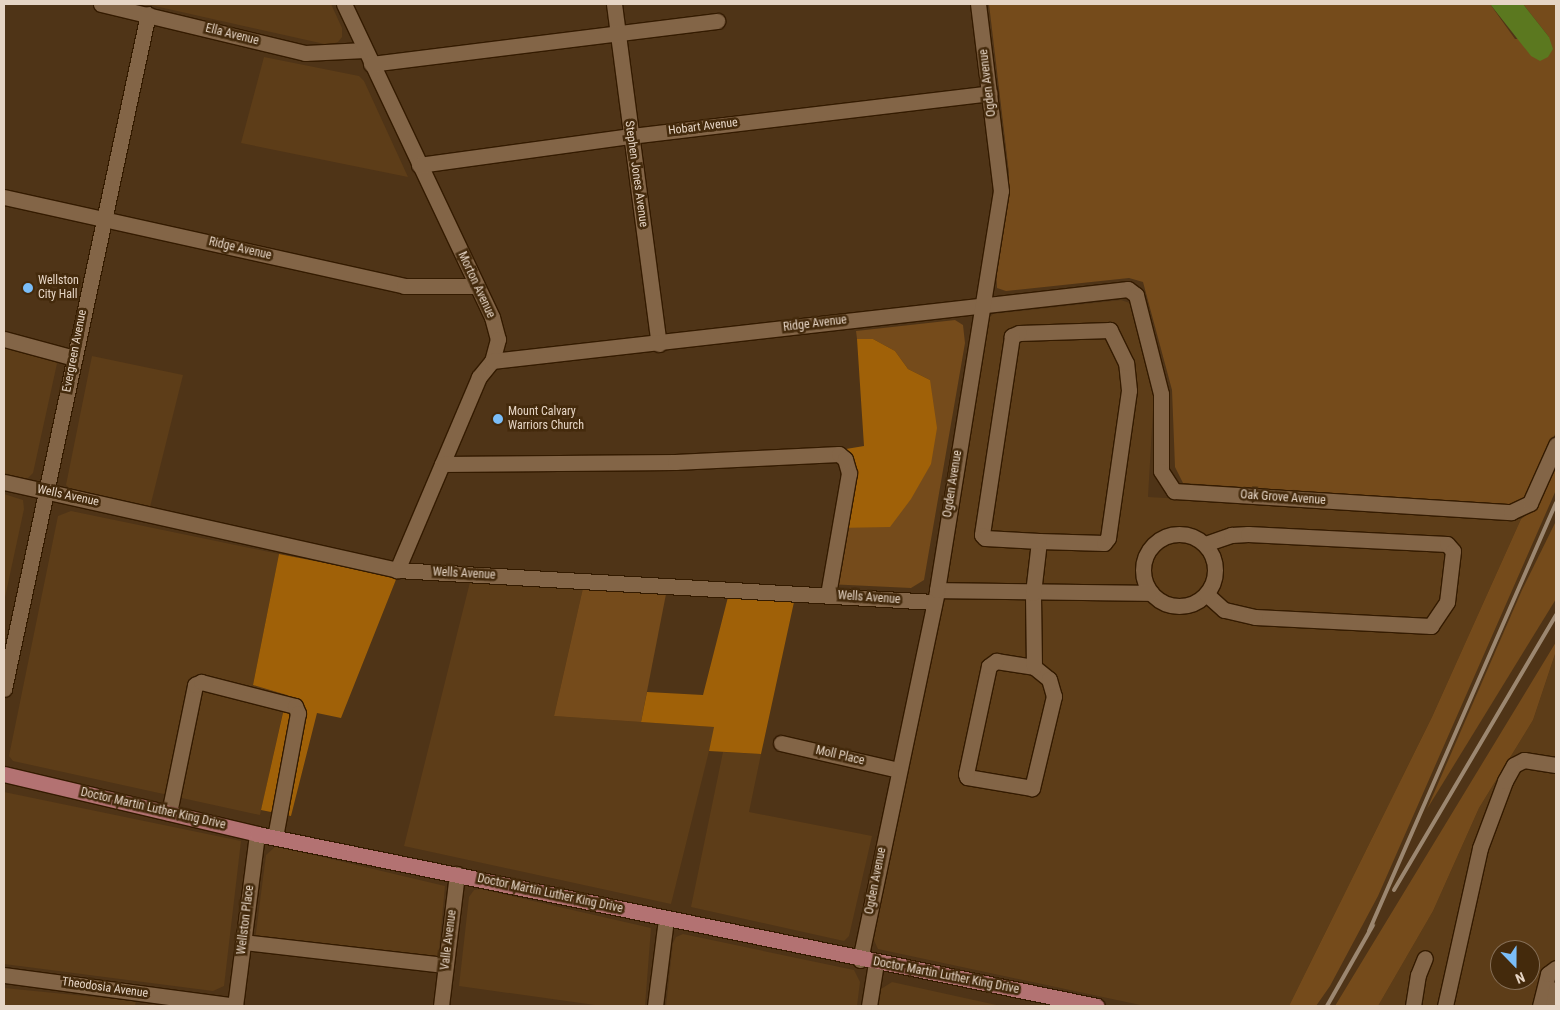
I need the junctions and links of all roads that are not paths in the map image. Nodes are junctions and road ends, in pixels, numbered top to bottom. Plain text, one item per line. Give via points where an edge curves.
1 (101, 4) edge
2 (344, 4) edge
3 (614, 4) edge
4 (978, 4) edge
5 (148, 14) junction
6 (717, 21) dead end
7 (618, 32) junction
8 (368, 57) junction
9 (989, 94) junction
10 (631, 136) junction
11 (419, 166) junction
12 (4, 197) edge
13 (102, 217) junction
14 (477, 286) junction
15 (1136, 295) joint
16 (982, 303) junction
17 (4, 339) edge
18 (659, 344) junction
19 (74, 358) junction
20 (492, 361) junction
21 (1556, 445) edge
22 (442, 464) junction
23 (4, 482) edge
24 (47, 491) junction
25 (1039, 541) junction
26 (1205, 544) junction
27 (397, 570) junction
28 (1033, 593) junction
29 (1151, 593) junction
30 (1206, 594) junction
31 (828, 595) junction
32 (935, 596) junction
33 (1034, 667) junction
34 (4, 689) edge
35 (781, 743) dead end
36 (1556, 764) edge
37 (899, 770) junction
38 (4, 774) edge
39 (169, 813) junction
40 (257, 834) junction
41 (275, 838) junction
42 (457, 874) junction
43 (666, 919) junction
44 (243, 942) junction
45 (1425, 958) dead end
46 (860, 960) junction
47 (876, 963) junction
48 (446, 965) junction
49 (1556, 968) edge
50 (4, 975) edge
51 (1556, 989) edge
52 (1091, 1005) edge
53 (235, 1006) edge
54 (441, 1006) edge
55 (655, 1006) edge
56 (869, 1006) edge
57 (1413, 1006) edge
58 (1446, 1006) edge
59 (1540, 1006) edge
60 (1552, 1006) edge

1 - 5 street, Ella Avenue
2 - 8 street, Morton Avenue
3 - 7 street, Stephen Jones Avenue
4 - 9 street, Ogden Avenue
5 - 8 street, Ella Avenue via 305,53
5 - 13 street, Evergreen Avenue
6 - 7 street, Ella Avenue
7 - 8 street, Ella Avenue
7 - 10 street, Stephen Jones Avenue
8 - 11 street, Morton Avenue
9 - 10 street, Hobart Avenue
9 - 16 street, Ogden Avenue via 1001,192
10 - 11 street, Hobart Avenue
10 - 18 street, Stephen Jones Avenue
11 - 14 street, Morton Avenue
12 - 13 street, Ridge Avenue
13 - 14 street, Ridge Avenue via 404,286
13 - 19 street, Evergreen Avenue
14 - 20 street, Morton Avenue via 496,327 498,339
15 - 16 street, Ridge Avenue via 1128,289
15 - 21 street, Oak Grove Avenue via 1161,394 1161,471 1174,491 1511,512 1530,503
16 - 18 street, Ridge Avenue
16 - 32 street, Ogden Avenue
17 - 19 street
18 - 20 street, Ridge Avenue
19 - 24 street, Evergreen Avenue
20 - 22 street, Morton Avenue via 479,376
22 - 27 street, Morton Avenue
22 - 31 street via 675,462 839,454 845,460 849,473
23 - 24 street, Wells Avenue
24 - 27 street, Wells Avenue
24 - 34 street, Evergreen Avenue
25 - 25 street via 1104,543 1108,538 1129,390 1126,363 1110,330 1020,333 1012,336 982,534 985,538
25 - 28 street
26 - 29 street via 1190,534 1178,533 1157,541 1149,550 1143,572
26 - 30 street via 1214,560 1216,572
26 - 30 street via 1231,535 1248,534 1447,544 1453,551 1447,602 1431,626 1255,617 1224,610
27 - 31 street, Wells Avenue
28 - 29 street, Wells Avenue
28 - 32 street, Wells Avenue
28 - 33 street
29 - 30 street via 1172,605 1196,602
31 - 32 street, Wells Avenue
32 - 37 street, Ogden Avenue
33 - 33 street via 996,661 989,666 967,777 1032,788 1054,696 1049,679
35 - 37 street, Moll Place
36 - 58 street via 1524,760 1514,765 1505,781 1480,848
37 - 46 street, Ogden Avenue
38 - 39 main road, Doctor Martin Luther King Drive
39 - 40 main road, Doctor Martin Luther King Drive
39 - 41 street via 194,685 201,682 295,706 298,713
40 - 41 main road, Doctor Martin Luther King Drive
40 - 44 street, Wellston Place
41 - 42 main road, Doctor Martin Luther King Drive
42 - 43 main road, Doctor Martin Luther King Drive
42 - 48 street, Valle Avenue
43 - 46 main road, Doctor Martin Luther King Drive
43 - 55 street
44 - 48 street
44 - 53 street, Wellston Place
45 - 57 street via 1418,975
46 - 47 main road, Doctor Martin Luther King Drive
47 - 52 main road, Doctor Martin Luther King Drive
47 - 56 street
48 - 54 street, Valle Avenue
49 - 59 street via 1548,974
50 - 53 street, Theodosia Avenue
51 - 60 street

